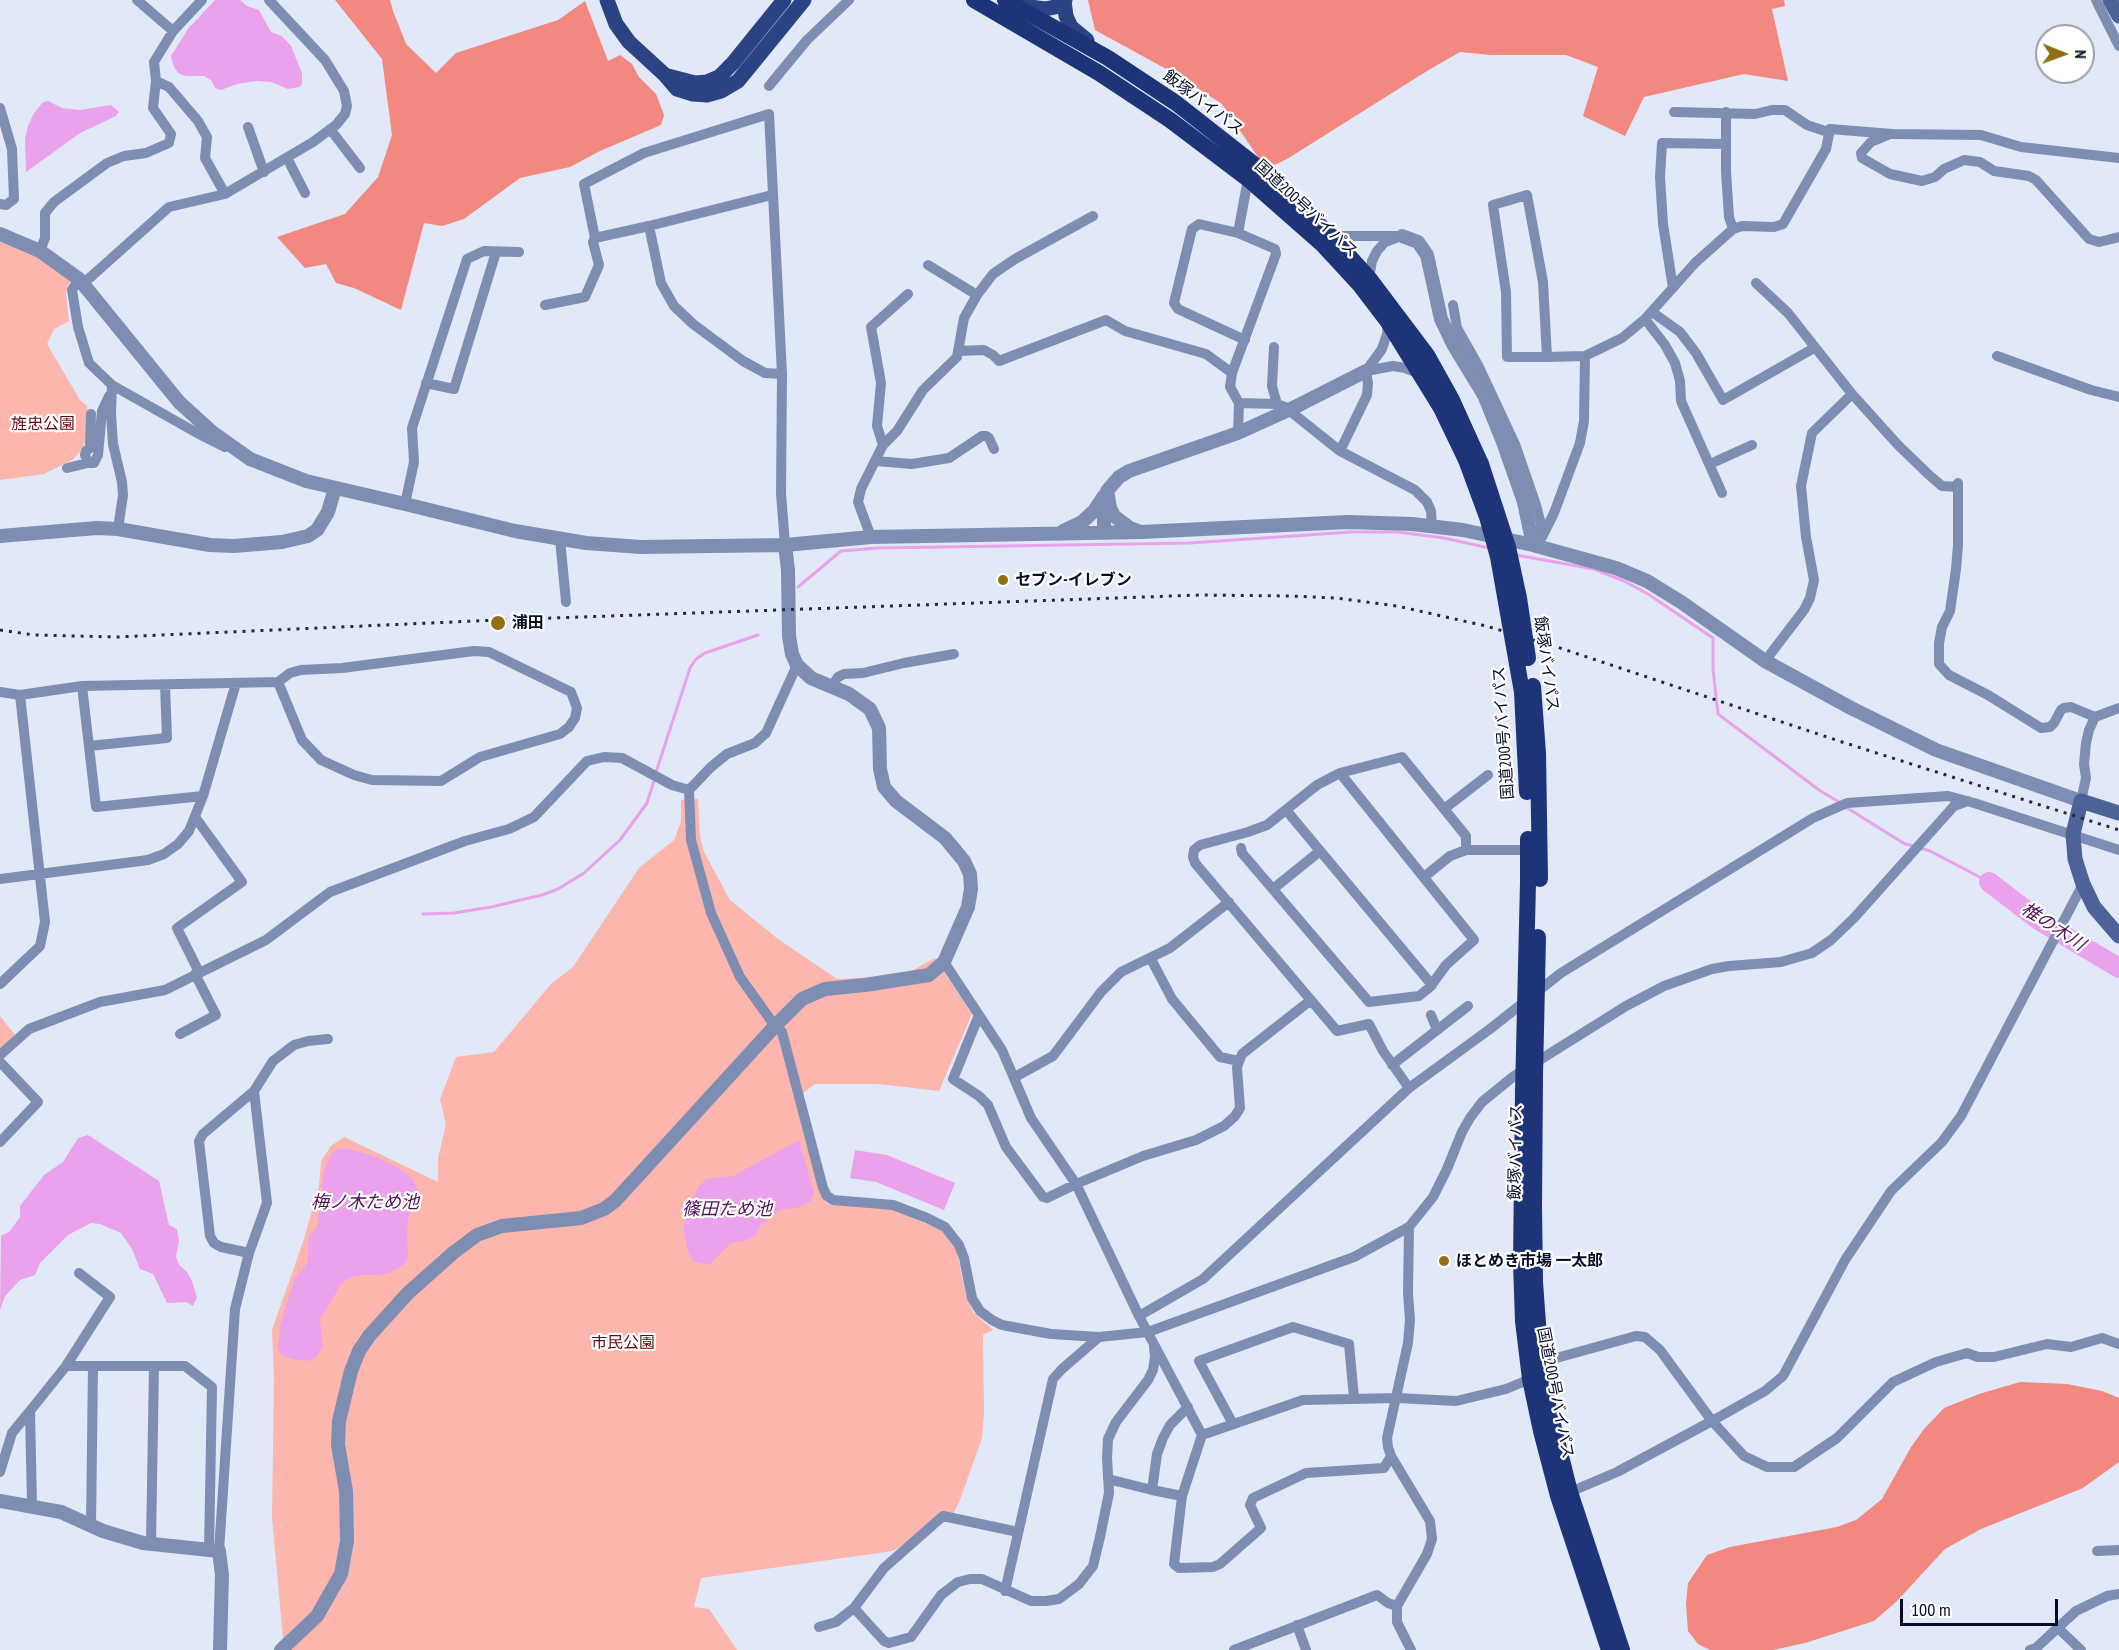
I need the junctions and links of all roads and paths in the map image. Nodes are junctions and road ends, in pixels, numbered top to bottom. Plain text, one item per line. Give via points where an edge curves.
1 (137, 0) edge
2 (202, 0) edge
3 (269, 0) edge
4 (607, 0) edge
5 (784, 0) edge
6 (804, 0) edge
7 (849, 0) edge
8 (974, 0) edge
9 (1005, 0) edge
10 (1018, 0) edge
11 (2096, 0) edge
12 (2110, 0) edge
13 (1064, 1) edge
14 (2119, 16) edge
15 (172, 31) junction
16 (2119, 46) edge
17 (665, 75) junction
18 (156, 81) junction
19 (769, 86) dead end
20 (1150, 86) junction
21 (0, 108) edge
22 (1674, 112) dead end
23 (1726, 112) junction
24 (248, 127) dead end
25 (330, 129) junction
26 (1828, 132) junction
27 (1892, 134) junction
28 (1726, 144) junction
29 (0, 148) edge
30 (12, 149) junction
31 (287, 158) junction
32 (2119, 158) edge
33 (360, 168) dead end
34 (264, 172) junction
35 (1248, 179) junction
36 (305, 193) dead end
37 (225, 194) junction
38 (772, 195) junction
39 (0, 204) edge
40 (1093, 216) dead end
41 (649, 226) junction
42 (1733, 229) junction
43 (1238, 233) junction
44 (0, 234) edge
45 (1331, 236) junction
46 (1402, 236) junction
47 (2119, 237) edge
48 (595, 238) junction
49 (40, 251) junction
50 (496, 252) junction
51 (519, 252) dead end
52 (928, 265) dead end
53 (1369, 278) junction
54 (82, 281) junction
55 (1756, 283) dead end
56 (1673, 288) junction
57 (908, 294) dead end
58 (977, 295) junction
59 (545, 305) dead end
60 (1453, 305) dead end
61 (1649, 315) junction
62 (1388, 322) junction
63 (1245, 340) junction
64 (1274, 347) dead end
65 (1814, 348) junction
66 (959, 351) junction
67 (1585, 356) junction
68 (1997, 356) dead end
69 (1547, 357) junction
70 (1366, 371) junction
71 (1232, 373) junction
72 (782, 374) junction
73 (1422, 375) junction
74 (426, 383) junction
75 (112, 387) junction
76 (1852, 394) junction
77 (2119, 397) edge
78 (1239, 403) junction
79 (1279, 409) junction
80 (91, 414) dead end
81 (1238, 433) junction
82 (883, 445) junction
83 (1752, 445) dead end
84 (994, 449) dead end
85 (1340, 451) junction
86 (250, 459) junction
87 (876, 461) junction
88 (1474, 462) junction
89 (88, 463) junction
90 (1710, 464) junction
91 (67, 468) dead end
92 (335, 488) junction
93 (1107, 491) junction
94 (1722, 493) dead end
95 (405, 504) junction
96 (1432, 525) junction
97 (118, 529) junction
98 (1141, 532) junction
99 (1058, 533) junction
100 (1104, 533) junction
101 (0, 536) edge
102 (871, 537) junction
103 (560, 539) junction
104 (1538, 543) junction
105 (785, 545) junction
106 (566, 602) dead end
107 (954, 654) dead end
108 (1766, 661) junction
109 (797, 665) junction
110 (278, 682) junction
111 (236, 683) junction
112 (165, 685) junction
113 (82, 686) junction
114 (831, 687) junction
115 (1528, 689) junction
116 (0, 692) edge
117 (20, 695) junction
118 (2119, 708) edge
119 (2095, 717) junction
120 (89, 746) junction
121 (1340, 774) junction
122 (1488, 775) dead end
123 (689, 790) junction
124 (203, 796) junction
125 (1968, 801) junction
126 (2081, 801) junction
127 (1444, 809) junction
128 (1286, 810) junction
129 (2119, 813) edge
130 (195, 817) junction
131 (2073, 834) junction
132 (1241, 848) dead end
133 (1320, 850) junction
134 (1466, 850) junction
135 (1528, 850) junction
136 (2119, 850) edge
137 (40, 874) junction
138 (1424, 877) junction
139 (0, 879) edge
140 (1534, 881) junction
141 (2083, 884) junction
142 (1273, 889) junction
143 (1229, 902) junction
144 (2119, 936) edge
145 (1151, 958) junction
146 (944, 962) junction
147 (197, 973) junction
148 (0, 984) edge
149 (1432, 985) junction
150 (1311, 1000) junction
151 (1468, 1006) dead end
152 (979, 1015) junction
153 (1431, 1015) dead end
154 (775, 1026) junction
155 (1437, 1030) junction
156 (180, 1034) dead end
157 (328, 1039) dead end
158 (0, 1055) edge
159 (1239, 1061) junction
160 (0, 1062) edge
161 (1392, 1065) junction
162 (1015, 1077) junction
163 (1409, 1088) junction
164 (254, 1091) junction
165 (0, 1142) edge
166 (1076, 1184) junction
167 (1409, 1227) junction
168 (249, 1253) junction
169 (79, 1273) dead end
170 (1139, 1316) junction
171 (1099, 1337) junction
172 (1151, 1337) junction
173 (2119, 1344) edge
174 (1542, 1362) junction
175 (66, 1366) junction
176 (93, 1366) junction
177 (154, 1366) junction
178 (1530, 1379) junction
179 (1354, 1398) junction
180 (1397, 1398) junction
181 (1188, 1407) junction
182 (30, 1411) junction
183 (1712, 1422) junction
184 (1233, 1424) junction
185 (1202, 1435) junction
186 (1391, 1456) junction
187 (0, 1472) edge
188 (1108, 1479) junction
189 (1152, 1490) junction
190 (1570, 1492) junction
191 (1182, 1496) junction
192 (0, 1501) edge
193 (32, 1505) junction
194 (91, 1526) junction
195 (1018, 1532) junction
196 (151, 1543) junction
197 (214, 1550) junction
198 (2119, 1550) edge
199 (2097, 1551) dead end
200 (1005, 1591) junction
201 (2119, 1594) edge
202 (1397, 1606) junction
203 (854, 1608) junction
204 (1297, 1625) junction
205 (819, 1627) dead end
206 (2058, 1629) junction
207 (220, 1650) edge
208 (281, 1650) edge
209 (1234, 1650) edge
210 (1306, 1650) edge
211 (1411, 1650) edge
212 (1610, 1650) edge
213 (1622, 1650) edge
214 (2030, 1650) edge
215 (2081, 1650) edge

1 - 15 street
2 - 15 street
3 - 25 street via 325,60 344,91 345,114
4 - 17 main road via 616,24 629,42
5 - 17 main road via 719,77 695,83
6 - 17 main road via 738,81 721,91 693,94 677,89
7 - 19 street via 807,40
8 - 35 highway, 国道200号バイパス via 1108,79
9 - 20 highway, 飯塚バイパス
10 - 13 main road via 1045,9
11 - 16 street
12 - 14 main road
13 - 20 main road via 1066,16 1078,35 1146,76
15 - 18 street via 154,62
18 - 37 street via 169,87 198,121 207,136 205,158
18 - 49 street via 153,108 171,134 169,143 106,163 54,202 45,213 45,238
20 - 45 highway, 飯塚バイパス via 1264,172
21 - 30 street
22 - 23 street
23 - 26 street via 1785,110 1807,125
23 - 28 street
24 - 34 street
25 - 31 street
25 - 33 street
26 - 27 street via 1833,128
26 - 42 street via 1826,149 1783,224
27 - 32 street via 1981,135 2021,147
27 - 47 street via 1871,142 1861,153 1862,158 1890,174 1922,181 1964,160 1980,162 1994,171 2029,176 2089,239 2099,242
28 - 42 street via 1729,217
28 - 56 street via 1662,143 1663,224
29 - 30 street
30 - 39 street via 14,199
31 - 34 street
31 - 36 street
34 - 37 street
35 - 43 street
35 - 62 highway, 国道200号バイパス via 1323,245
37 - 54 street via 170,207
38 - 41 street
38 - 48 street via 769,114 644,153 584,184
38 - 72 street
40 - 58 street via 1015,259 993,274
41 - 48 street
41 - 72 street via 661,283 674,306 743,361 765,373
42 - 56 street
43 - 63 street via 1275,249 1276,254
43 - 63 street via 1195,225 1174,303 1179,309
44 - 49 street
45 - 46 street
45 - 53 highway, 飯塚バイパス
46 - 53 street via 1385,242 1377,250
46 - 104 street via 1418,242 1427,255 1447,333 1484,395
48 - 59 street via 599,265 585,297
49 - 54 street
50 - 51 street
50 - 74 street via 484,251 467,258
50 - 74 street via 454,389
52 - 58 street
53 - 88 highway, 飯塚バイパス via 1427,356 1452,400
54 - 75 street via 72,290 78,327 89,363
54 - 86 street via 179,402
55 - 65 street via 1788,313
56 - 61 street
57 - 82 street via 871,327 881,383 877,426
58 - 66 street via 964,318
60 - 104 street via 1457,328 1515,444 1536,505
61 - 65 street via 1680,333 1723,400
61 - 67 street via 1622,338
61 - 90 street via 1675,363 1681,401
62 - 70 street via 1382,349
62 - 73 highway, 国道200号バイパス
63 - 71 street
64 - 79 street via 1272,386
65 - 76 street
66 - 71 street via 984,350 999,361 1106,320 1125,331 1206,354
66 - 82 street via 923,390 897,431
67 - 69 street
67 - 104 street via 1580,443 1554,513
68 - 77 street
69 - 69 street via 1508,357 1506,292 1493,205 1527,195 1543,282
70 - 73 street via 1393,366
70 - 79 street, bridge via 1295,407
70 - 85 street via 1367,395
71 - 78 street via 1230,387
72 - 105 street via 781,493
73 - 88 highway, 国道200号バイパス
74 - 95 street via 412,428 414,462
75 - 86 street
75 - 89 street via 102,411 98,455 93,463
75 - 97 street via 113,444 123,495
76 - 108 street via 1812,433 1801,486 1814,580 1804,610
76 - 119 street via 1942,486 1958,484 1957,561 1950,611 1939,643 1939,664 1950,675 2041,728 2054,723 2064,708
78 - 79 street
78 - 81 street
79 - 81 street
79 - 85 street via 1285,407
80 - 89 street
81 - 93 street via 1129,471
82 - 87 street
83 - 90 street
84 - 87 street via 986,435 949,458 912,464
85 - 96 street via 1415,490 1427,502
86 - 92 street
87 - 102 street via 858,502
88 - 115 highway, 国道200号バイパス, bridge
89 - 91 street
90 - 94 street
92 - 95 street
92 - 97 street via 328,512 317,530 282,542 210,545
93 - 98 street via 1114,516
93 - 99 street via 1082,522
93 - 100 street
95 - 103 street
96 - 98 street via 1348,522
96 - 104 street
97 - 101 street
98 - 100 street
99 - 100 street
99 - 102 street
102 - 105 street
103 - 105 street via 641,547
103 - 106 street
104 - 108 street via 1647,581
105 - 109 street via 789,636
107 - 114 street via 844,674
108 - 126 street via 1936,750
109 - 114 street via 811,678
109 - 123 street via 766,733 755,743 727,754
110 - 110 street via 302,740 321,760 372,780 441,781 480,757 560,734 569,728 577,708 571,692 489,652 301,670
110 - 111 street
111 - 112 street
111 - 124 street
112 - 113 street
112 - 120 street via 167,738
113 - 117 street
113 - 120 street
114 - 146 street via 870,709 879,728 884,787 896,801 945,838 964,861 971,889 968,907
115 - 135 highway, 国道200号バイパス
115 - 140 highway, 飯塚バイパス via 1538,753
116 - 117 street
117 - 137 street
118 - 119 street
119 - 126 street via 2086,743 2086,778
120 - 124 street via 96,807
121 - 127 street via 1402,757
121 - 128 street via 1317,785
121 - 138 street
122 - 127 street
123 - 147 street via 622,758 587,761 534,817 330,892 266,940
123 - 154 street via 691,840 711,913 740,977
124 - 130 street
125 - 131 street
125 - 163 street via 1948,796 1847,803 1813,818 1561,973
125 - 167 street via 1954,806 1854,918 1812,952 1781,962 1712,969 1664,986 1514,1076 1482,1102 1470,1118 1433,1197
126 - 129 main road
126 - 131 main road
127 - 134 street via 1466,836
128 - 133 street
128 - 143 street via 1267,825 1194,850 1195,863
130 - 137 street via 178,844 148,860
130 - 147 street via 242,882 177,928
131 - 136 street
131 - 141 main road
132 - 142 street
133 - 142 street
133 - 149 street
134 - 135 street
134 - 138 street via 1450,856
135 - 140 highway, 国道200号バイパス
137 - 139 street
137 - 148 street via 45,922 40,946
138 - 149 street via 1474,940 1446,965
140 - 174 highway, 飯塚バイパス, bridge via 1535,1261
140 - 178 highway, 国道200号バイパス, bridge via 1523,1092 1521,1263
141 - 144 main road via 2094,907
141 - 183 street via 1961,1116 1942,1142 1891,1191 1845,1260 1783,1376
142 - 149 street via 1369,1002 1419,996
143 - 145 street
143 - 150 street
145 - 159 street via 1172,999 1220,1057
145 - 162 street via 1121,972 1053,1056
146 - 152 street
146 - 154 street via 930,975 813,993
147 - 156 street via 216,1014
147 - 158 street via 165,990 100,1002 30,1029
150 - 159 street via 1242,1054
150 - 161 street via 1337,1031 1369,1024
151 - 155 street
152 - 162 street
152 - 166 street via 953,1079 988,1105 1006,1147 1043,1197
153 - 155 street
154 - 171 street via 782,1032 827,1196 833,1200 893,1206 945,1227 964,1258 972,1298 992,1320 1030,1331
154 - 208 street via 609,1205 581,1218 502,1226 477,1235 415,1287 369,1336 351,1371 339,1421 347,1541 341,1574 317,1616
155 - 161 street
157 - 164 street via 294,1045 273,1061
159 - 166 street via 1240,1108 1224,1126
160 - 165 street via 38,1102
161 - 163 street
162 - 166 street via 1031,1118
163 - 170 street via 1203,1280
164 - 168 street via 267,1203
164 - 168 street via 199,1141 210,1236 221,1247
166 - 170 street
167 - 172 street via 1354,1257
167 - 180 street via 1410,1320
168 - 197 street via 235,1309
169 - 175 street via 110,1297
170 - 172 street
171 - 172 street
171 - 195 street via 1053,1379
172 - 181 street
172 - 188 street via 1153,1370 1108,1439
173 - 183 street via 2102,1338 2077,1346 2048,1344 2003,1356 1978,1357 1967,1353 1936,1362 1893,1382 1837,1438 1794,1467 1767,1467 1744,1456
174 - 178 street
174 - 183 street via 1636,1336 1645,1337 1660,1350
174 - 190 highway, 飯塚バイパス via 1546,1397
175 - 176 street
175 - 182 street
176 - 177 street
176 - 194 street
177 - 196 street
177 - 197 street via 185,1366 212,1387
178 - 180 street via 1456,1401
178 - 212 highway, 国道200号バイパス via 1558,1496
179 - 180 street
179 - 184 street via 1303,1400
179 - 184 street via 1349,1344 1293,1327 1199,1361
180 - 186 street via 1388,1438
181 - 185 street
181 - 189 street via 1163,1438
182 - 187 street via 12,1433
182 - 193 street
183 - 190 street
184 - 185 street
185 - 191 street
186 - 191 street via 1384,1468 1306,1473 1253,1498 1250,1505 1261,1528 1213,1567 1179,1568 1174,1564
186 - 202 street via 1430,1521 1432,1539
188 - 189 street
188 - 200 street via 1093,1566 1079,1584 1059,1599 1046,1601 1031,1601
189 - 191 street
190 - 213 highway, 飯塚バイパス
192 - 193 street
193 - 194 street via 61,1512
194 - 196 street
195 - 200 street
195 - 203 street via 943,1516 884,1568
196 - 197 street
197 - 207 street via 222,1575
198 - 199 street
200 - 203 street via 982,1579 957,1582 941,1595 911,1637 889,1643
201 - 206 street via 2076,1611
202 - 204 street via 1377,1595
202 - 211 street via 1397,1622
203 - 205 street via 836,1622
204 - 209 street
204 - 210 street
206 - 214 street
206 - 215 street

